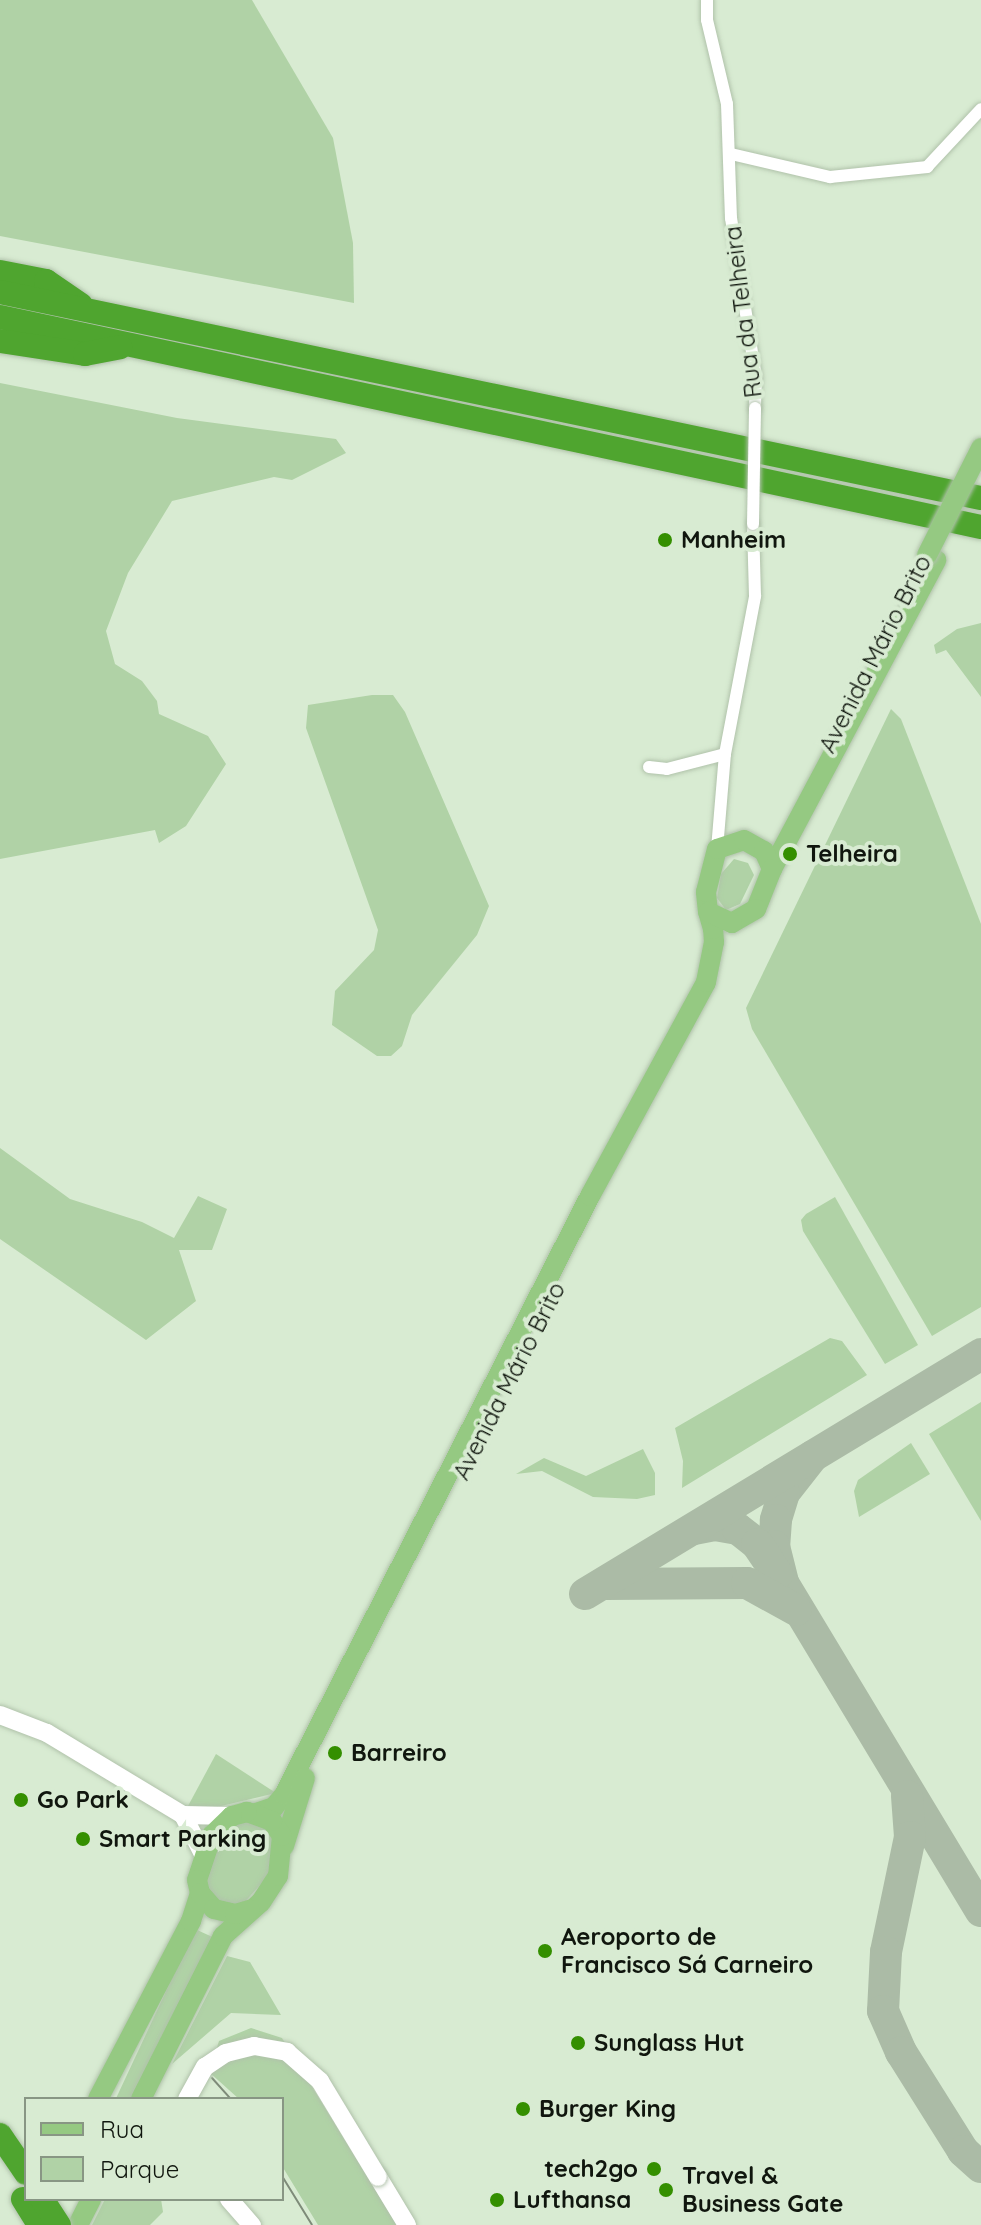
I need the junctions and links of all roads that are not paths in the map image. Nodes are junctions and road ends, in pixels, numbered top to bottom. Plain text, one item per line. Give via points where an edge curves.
1 (707, 0) edge
2 (981, 109) edge
3 (731, 154) junction
4 (0, 272) edge
5 (0, 279) edge
6 (0, 292) edge
7 (78, 309) junction
8 (0, 317) edge
9 (0, 341) edge
10 (133, 345) junction
11 (981, 448) edge
12 (981, 471) edge
13 (981, 498) edge
14 (981, 527) edge
15 (931, 558) junction
16 (725, 754) junction
17 (649, 767) dead end
18 (725, 845) junction
19 (756, 845) junction
20 (772, 869) junction
21 (708, 912) junction
22 (743, 920) junction
23 (0, 1715) edge
24 (256, 1813) junction
25 (183, 1815) junction
26 (232, 1816) junction
27 (284, 1846) junction
28 (203, 1854) junction
29 (200, 1893) junction
30 (249, 1910) junction
31 (99, 2097) edge
32 (142, 2097) edge
33 (188, 2097) edge
34 (0, 2135) edge
35 (0, 2163) edge
36 (24, 2170) edge
37 (24, 2186) edge
38 (37, 2201) edge
39 (39, 2201) edge
40 (90, 2201) edge
41 (231, 2201) edge
42 (36, 2225) edge
43 (59, 2225) edge
44 (78, 2225) edge
45 (252, 2225) edge
46 (407, 2225) edge

1 - 3 street, Rua da Telheira
2 - 3 street via 927,167 830,177
3 - 16 street, Rua da Telheira, bridge via 731,218 756,377 755,596
4 - 7 highway via 46,281
5 - 7 highway via 41,286
6 - 7 highway
7 - 13 highway
8 - 10 highway
9 - 10 highway via 85,354
10 - 14 highway
11 - 15 main road, Avenida Mário Brito, bridge
12 - 15 main road, Avenida Mário Brito
15 - 19 main road, Avenida Mário Brito via 792,815 776,839
15 - 20 main road, Avenida Mário Brito
16 - 17 street via 667,769
16 - 18 street, Rua da Telheira via 716,816
18 - 19 main road
18 - 21 main road via 706,892
19 - 20 main road
20 - 22 main road via 764,897
21 - 22 main road via 720,921
21 - 24 main road, Avenida Mário Brito via 714,942 706,982 590,1196 284,1795 274,1807
22 - 27 main road, Avenida Mário Brito via 726,945 706,1004 306,1775
23 - 25 main road via 47,1733
24 - 26 main road
24 - 27 main road via 272,1821
25 - 26 main road
25 - 28 main road
26 - 28 main road via 212,1835
27 - 30 main road via 271,1890
28 - 29 main road
29 - 30 main road via 221,1912
29 - 31 main road via 191,1921
30 - 32 main road via 223,1936
33 - 46 main road, bridge via 205,2067 226,2053 254,2046 287,2052 320,2081
34 - 36 highway
35 - 37 highway
38 - 42 highway, bridge
39 - 43 highway, bridge
40 - 44 main road
41 - 45 main road

